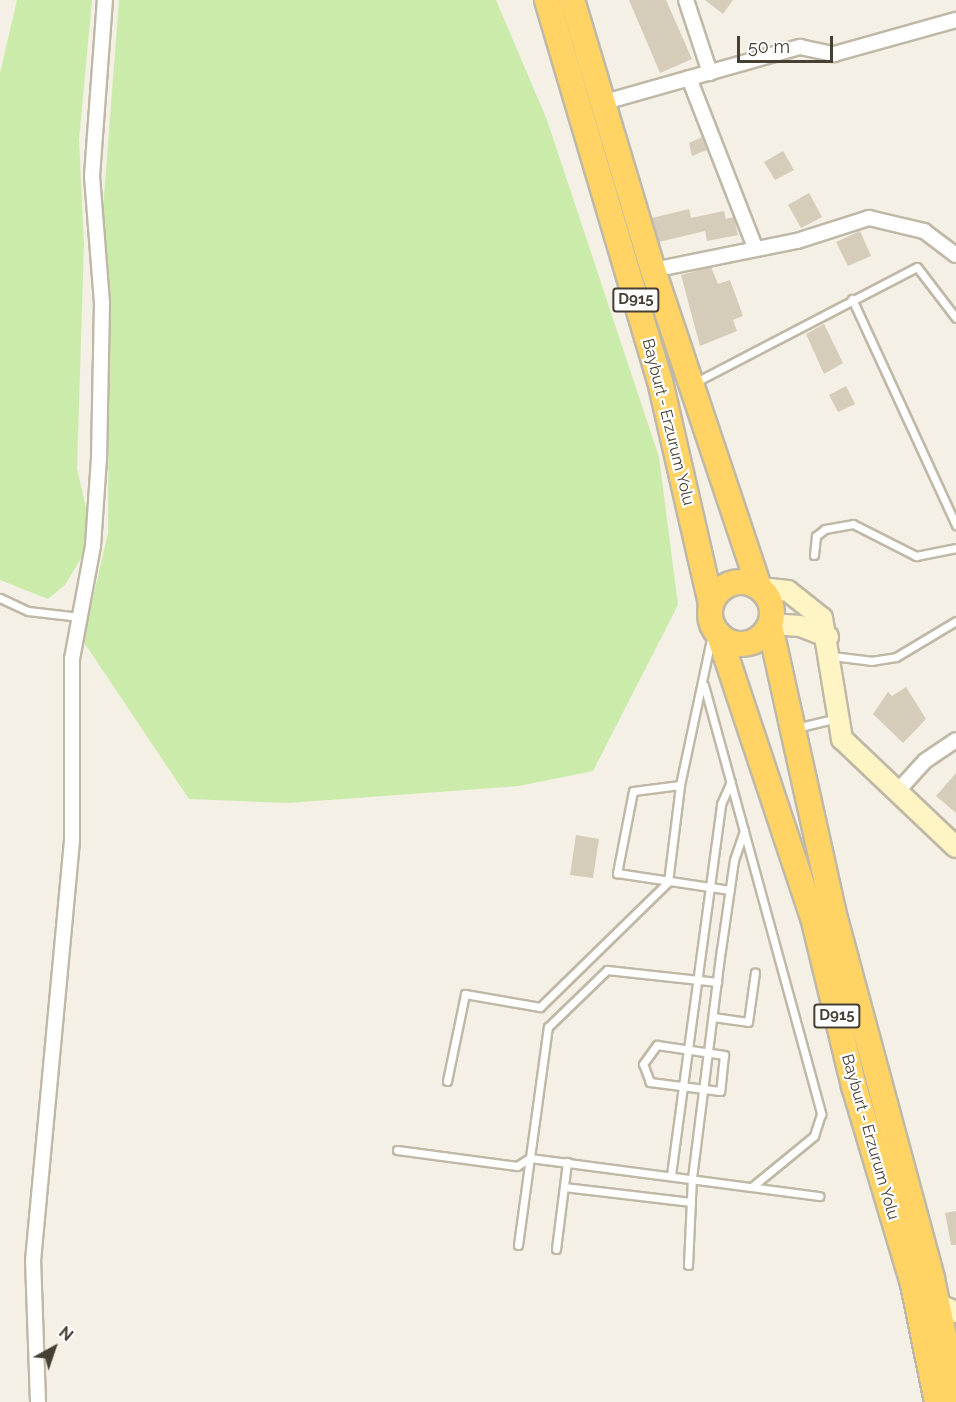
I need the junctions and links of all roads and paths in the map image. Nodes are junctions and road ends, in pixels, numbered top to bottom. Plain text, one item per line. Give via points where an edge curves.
1 (105, 0) edge
2 (547, 0) edge
3 (572, 0) edge
4 (686, 0) edge
5 (956, 20) edge
6 (710, 72) junction
7 (689, 78) junction
8 (605, 102) junction
9 (755, 247) junction
10 (956, 255) edge
11 (653, 270) junction
12 (852, 299) junction
13 (956, 318) edge
14 (691, 384) junction
15 (956, 525) edge
16 (956, 548) edge
17 (814, 555) dead end
18 (760, 587) junction
19 (0, 598) edge
20 (711, 603) junction
21 (80, 617) junction
22 (956, 621) edge
23 (770, 625) junction
24 (716, 631) junction
25 (830, 646) junction
26 (703, 682) junction
27 (837, 718) junction
28 (792, 729) junction
29 (956, 740) edge
30 (731, 782) junction
31 (681, 785) junction
32 (896, 793) junction
33 (744, 831) junction
34 (956, 847) edge
35 (668, 882) junction
36 (710, 887) junction
37 (730, 890) junction
38 (755, 972) dead end
39 (697, 979) junction
40 (717, 982) junction
41 (713, 1017) junction
42 (687, 1050) junction
43 (708, 1053) junction
44 (447, 1081) dead end
45 (682, 1088) junction
46 (704, 1090) junction
47 (398, 1150) dead end
48 (530, 1158) junction
49 (567, 1162) junction
50 (670, 1175) junction
51 (692, 1178) junction
52 (753, 1186) junction
53 (564, 1187) junction
54 (820, 1196) dead end
55 (691, 1202) junction
56 (518, 1245) dead end
57 (556, 1249) dead end
58 (688, 1265) dead end
59 (947, 1308) edge
60 (956, 1393) edge
61 (38, 1402) edge
62 (937, 1402) edge

1 - 21 street via 92,176 102,303 99,459 93,546
2 - 20 highway, Bayburt - Erzurum Yolu / D915 via 660,381
3 - 8 highway, Bayburt - Erzurum Yolu / D915
4 - 6 street
5 - 6 street via 834,54 800,47
6 - 7 street
7 - 8 street
7 - 9 street
8 - 11 highway, Bayburt - Erzurum Yolu / D915
9 - 10 street via 797,241 869,218 924,231
9 - 11 street
11 - 14 highway, Bayburt - Erzurum Yolu / D915
12 - 13 lane via 917,267
12 - 14 lane
12 - 15 lane
14 - 18 highway, Bayburt - Erzurum Yolu / D915
16 - 17 lane via 916,556 853,524 825,529 816,536
18 - 20 highway via 743,581 727,584
18 - 23 highway, Bayburt - Erzurum Yolu via 771,600
18 - 25 street via 781,587 810,605 822,618
19 - 21 lane via 28,611
20 - 24 highway, Bayburt - Erzurum Yolu
21 - 61 street via 72,659 72,841 33,1261
22 - 25 lane via 896,657 871,661
23 - 24 highway via 759,639 742,644
23 - 25 street via 800,626
23 - 28 highway, Bayburt - Erzurum Yolu / D915
24 - 26 lane
24 - 62 highway, Bayburt - Erzurum Yolu / D915 via 813,917 854,1086 913,1284
25 - 27 street
26 - 30 lane
26 - 31 lane
27 - 28 lane
27 - 32 street via 851,751
28 - 59 highway, Bayburt - Erzurum Yolu / D915
29 - 32 street via 925,761
30 - 33 lane
30 - 36 lane via 721,804
31 - 35 lane
31 - 35 lane via 633,791 617,873
32 - 34 street
33 - 37 lane
33 - 52 lane via 821,1114 813,1136
35 - 36 lane
35 - 44 lane via 540,1007 465,994
36 - 37 lane
36 - 39 lane
37 - 40 lane
38 - 41 lane via 748,1022
39 - 40 lane
39 - 42 lane
39 - 48 lane via 608,970 548,1026
40 - 41 lane
41 - 43 lane
42 - 43 lane
42 - 45 lane
42 - 45 lane via 657,1046 643,1064 650,1082
43 - 46 lane
43 - 46 lane via 724,1055 720,1091
45 - 46 lane
45 - 50 lane
46 - 51 lane
47 - 48 lane via 517,1166
48 - 49 lane
48 - 56 lane
49 - 50 lane
49 - 53 lane
50 - 51 lane
51 - 52 lane
51 - 55 lane
52 - 54 lane
53 - 55 lane
53 - 57 lane
55 - 58 lane
59 - 60 highway, Bayburt - Erzurum Yolu / D915

